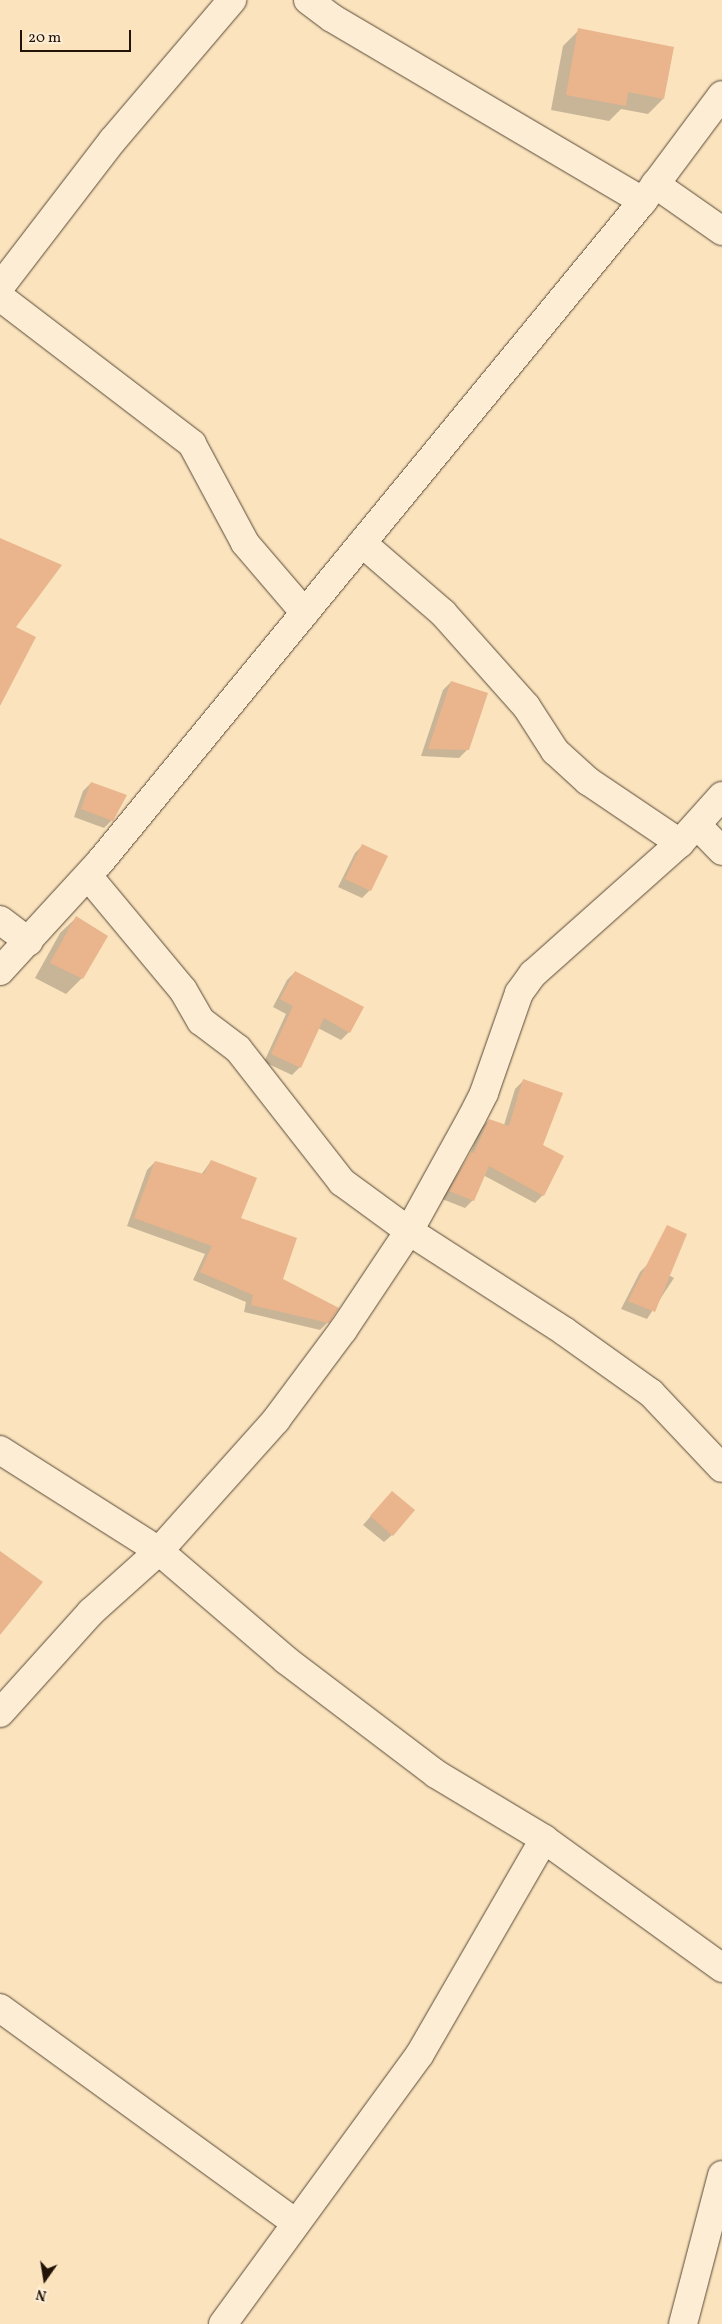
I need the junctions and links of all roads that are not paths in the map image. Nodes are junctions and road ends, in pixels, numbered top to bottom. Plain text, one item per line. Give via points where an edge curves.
1 (232, 0) edge
2 (308, 0) edge
3 (722, 95) edge
4 (649, 192) junction
5 (722, 231) edge
6 (0, 287) edge
7 (0, 297) edge
8 (362, 543) junction
9 (305, 613) junction
10 (722, 796) edge
11 (688, 834) junction
12 (722, 851) edge
13 (88, 876) junction
14 (0, 920) edge
15 (29, 942) junction
16 (0, 971) edge
17 (409, 1232) junction
18 (0, 1450) edge
19 (722, 1468) edge
20 (159, 1551) junction
21 (0, 1713) edge
22 (544, 1840) junction
23 (722, 1968) edge
24 (0, 2008) edge
25 (722, 2175) edge
26 (295, 2222) junction
27 (223, 2324) edge
28 (683, 2324) edge

1 - 6 street via 113,140
2 - 4 street via 332,18
3 - 4 street
4 - 5 street
4 - 8 street
7 - 9 street via 192,444 244,543
8 - 9 street
8 - 11 street via 443,613 526,706 555,751 588,781
9 - 13 street
10 - 11 street
11 - 12 street
11 - 17 street via 533,974 519,993 484,1093
13 - 15 street
13 - 17 street via 183,990 201,1022 238,1049 342,1182
14 - 15 street
15 - 16 street
17 - 19 street via 564,1331 650,1393
17 - 20 street via 343,1330 276,1420
18 - 20 street
20 - 21 street via 91,1612
20 - 22 street via 286,1660 428,1768
22 - 23 street
22 - 26 street via 420,2054
24 - 26 street
25 - 28 street
26 - 27 street

